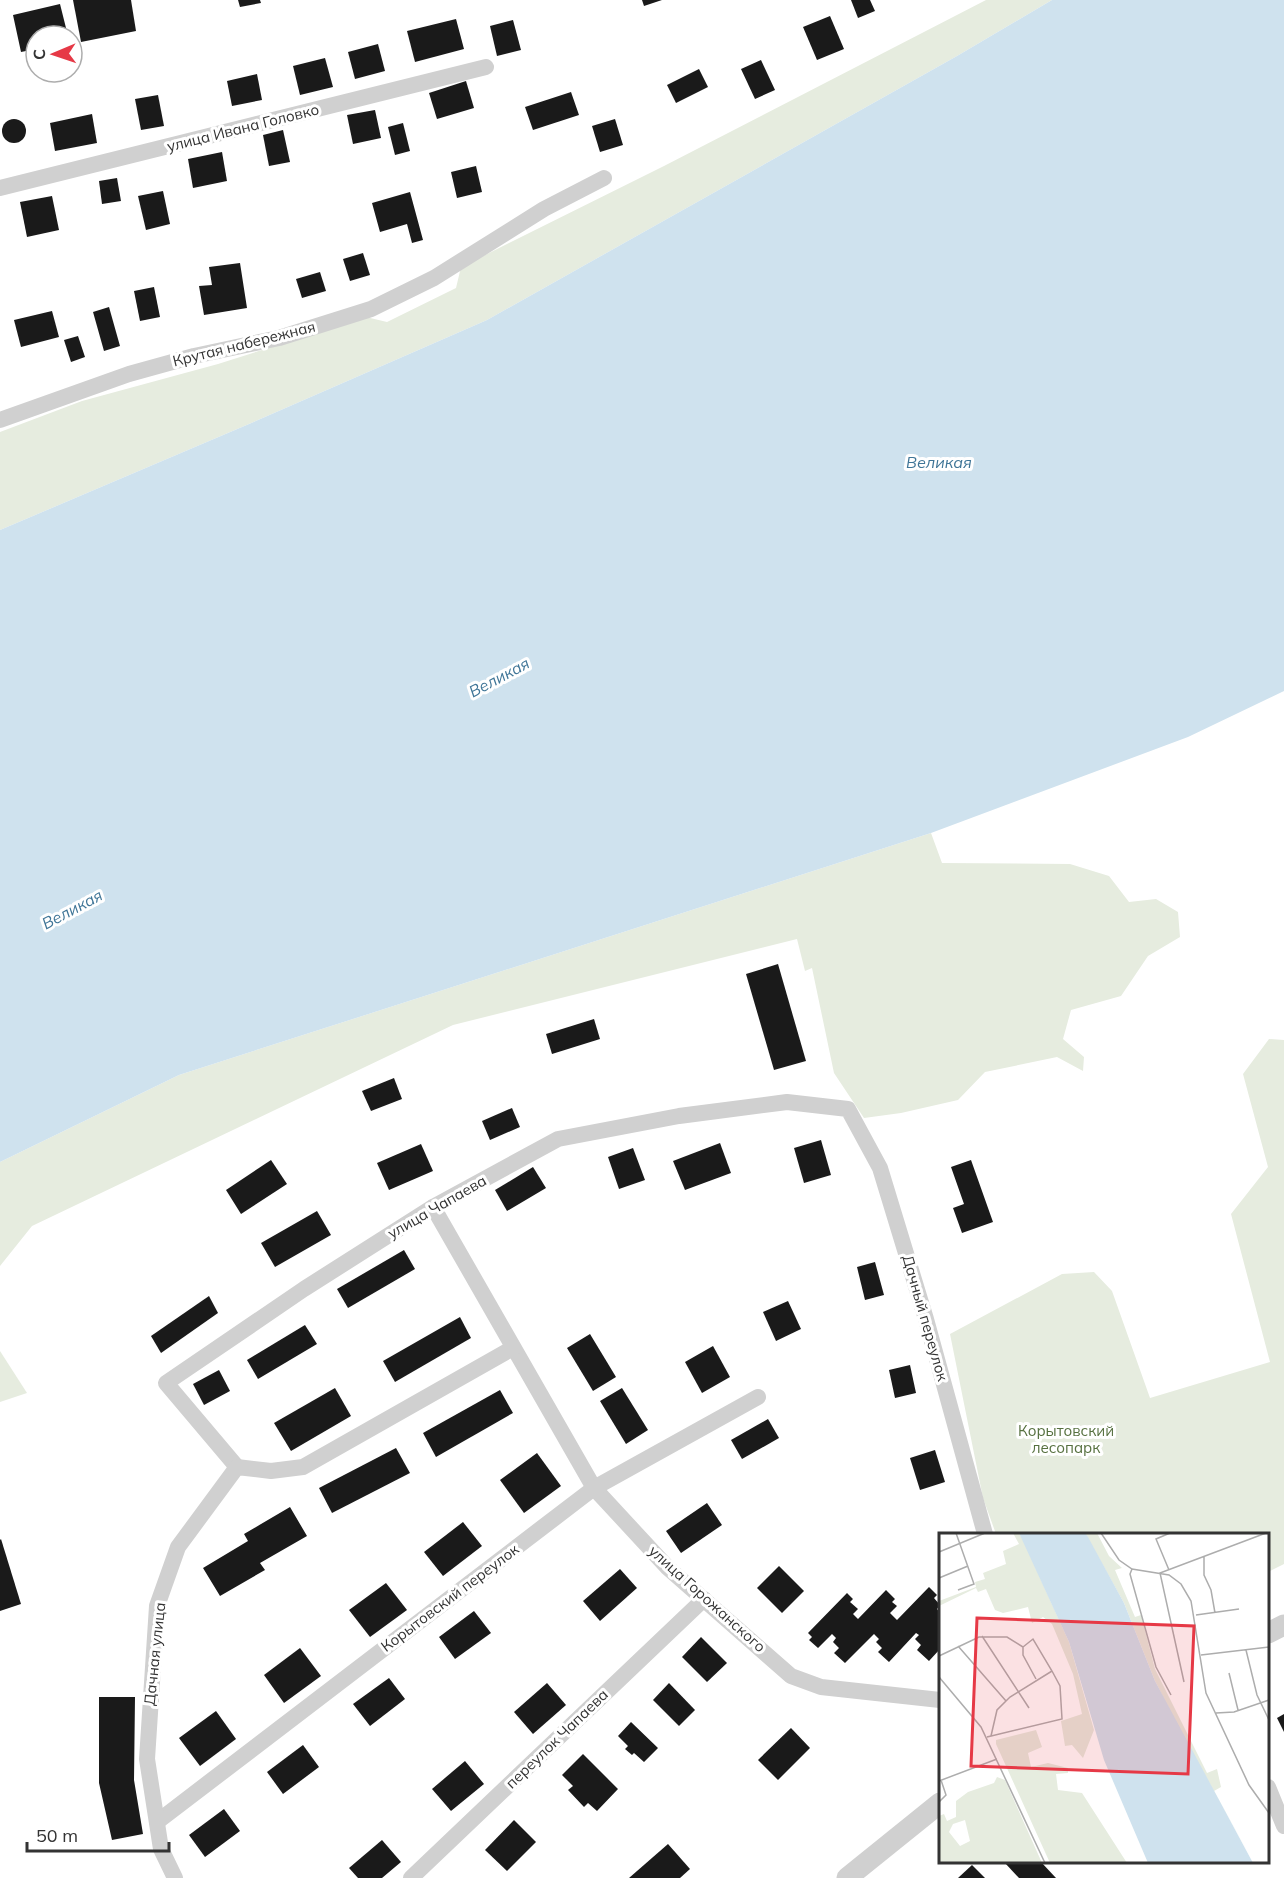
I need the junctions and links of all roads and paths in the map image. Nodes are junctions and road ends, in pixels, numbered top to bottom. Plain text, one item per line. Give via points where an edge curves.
1 (486, 67) dead end
2 (604, 178) dead end
3 (0, 188) edge
4 (0, 420) edge
5 (848, 1109) joint
6 (433, 1207) junction
7 (513, 1347) junction
8 (758, 1397) dead end
9 (237, 1467) junction
10 (594, 1488) junction
11 (985, 1533) edge
12 (704, 1599) junction
13 (1284, 1625) edge
14 (1269, 1632) edge
15 (939, 1700) edge
16 (1269, 1788) edge
17 (939, 1804) edge
18 (157, 1822) junction
19 (1284, 1826) edge
20 (175, 1878) edge
21 (411, 1878) edge
22 (847, 1878) edge

1 - 3 street, улица Ивана Головко
2 - 4 street, Крутая набережная via 544,209 434,278 371,309 279,338 129,374
5 - 6 street, улица Чапаева via 787,1102 679,1116 558,1139
5 - 11 street, Дачный переулок via 880,1168
6 - 7 street, улица Горожанского
6 - 9 street, улица Чапаева via 304,1288 166,1383
7 - 9 street via 303,1467 271,1471
7 - 10 street, улица Горожанского
8 - 10 street, Корытовский переулок
9 - 18 street, Дачная улица via 178,1547 157,1606 147,1759
10 - 12 street, улица Горожанского via 668,1568
10 - 18 street, Корытовский переулок
12 - 15 street, улица Горожанского via 792,1676 821,1687
12 - 21 street, переулок Чапаева
13 - 14 street
16 - 19 street
17 - 22 street
18 - 20 street, Дачная улица via 161,1849

